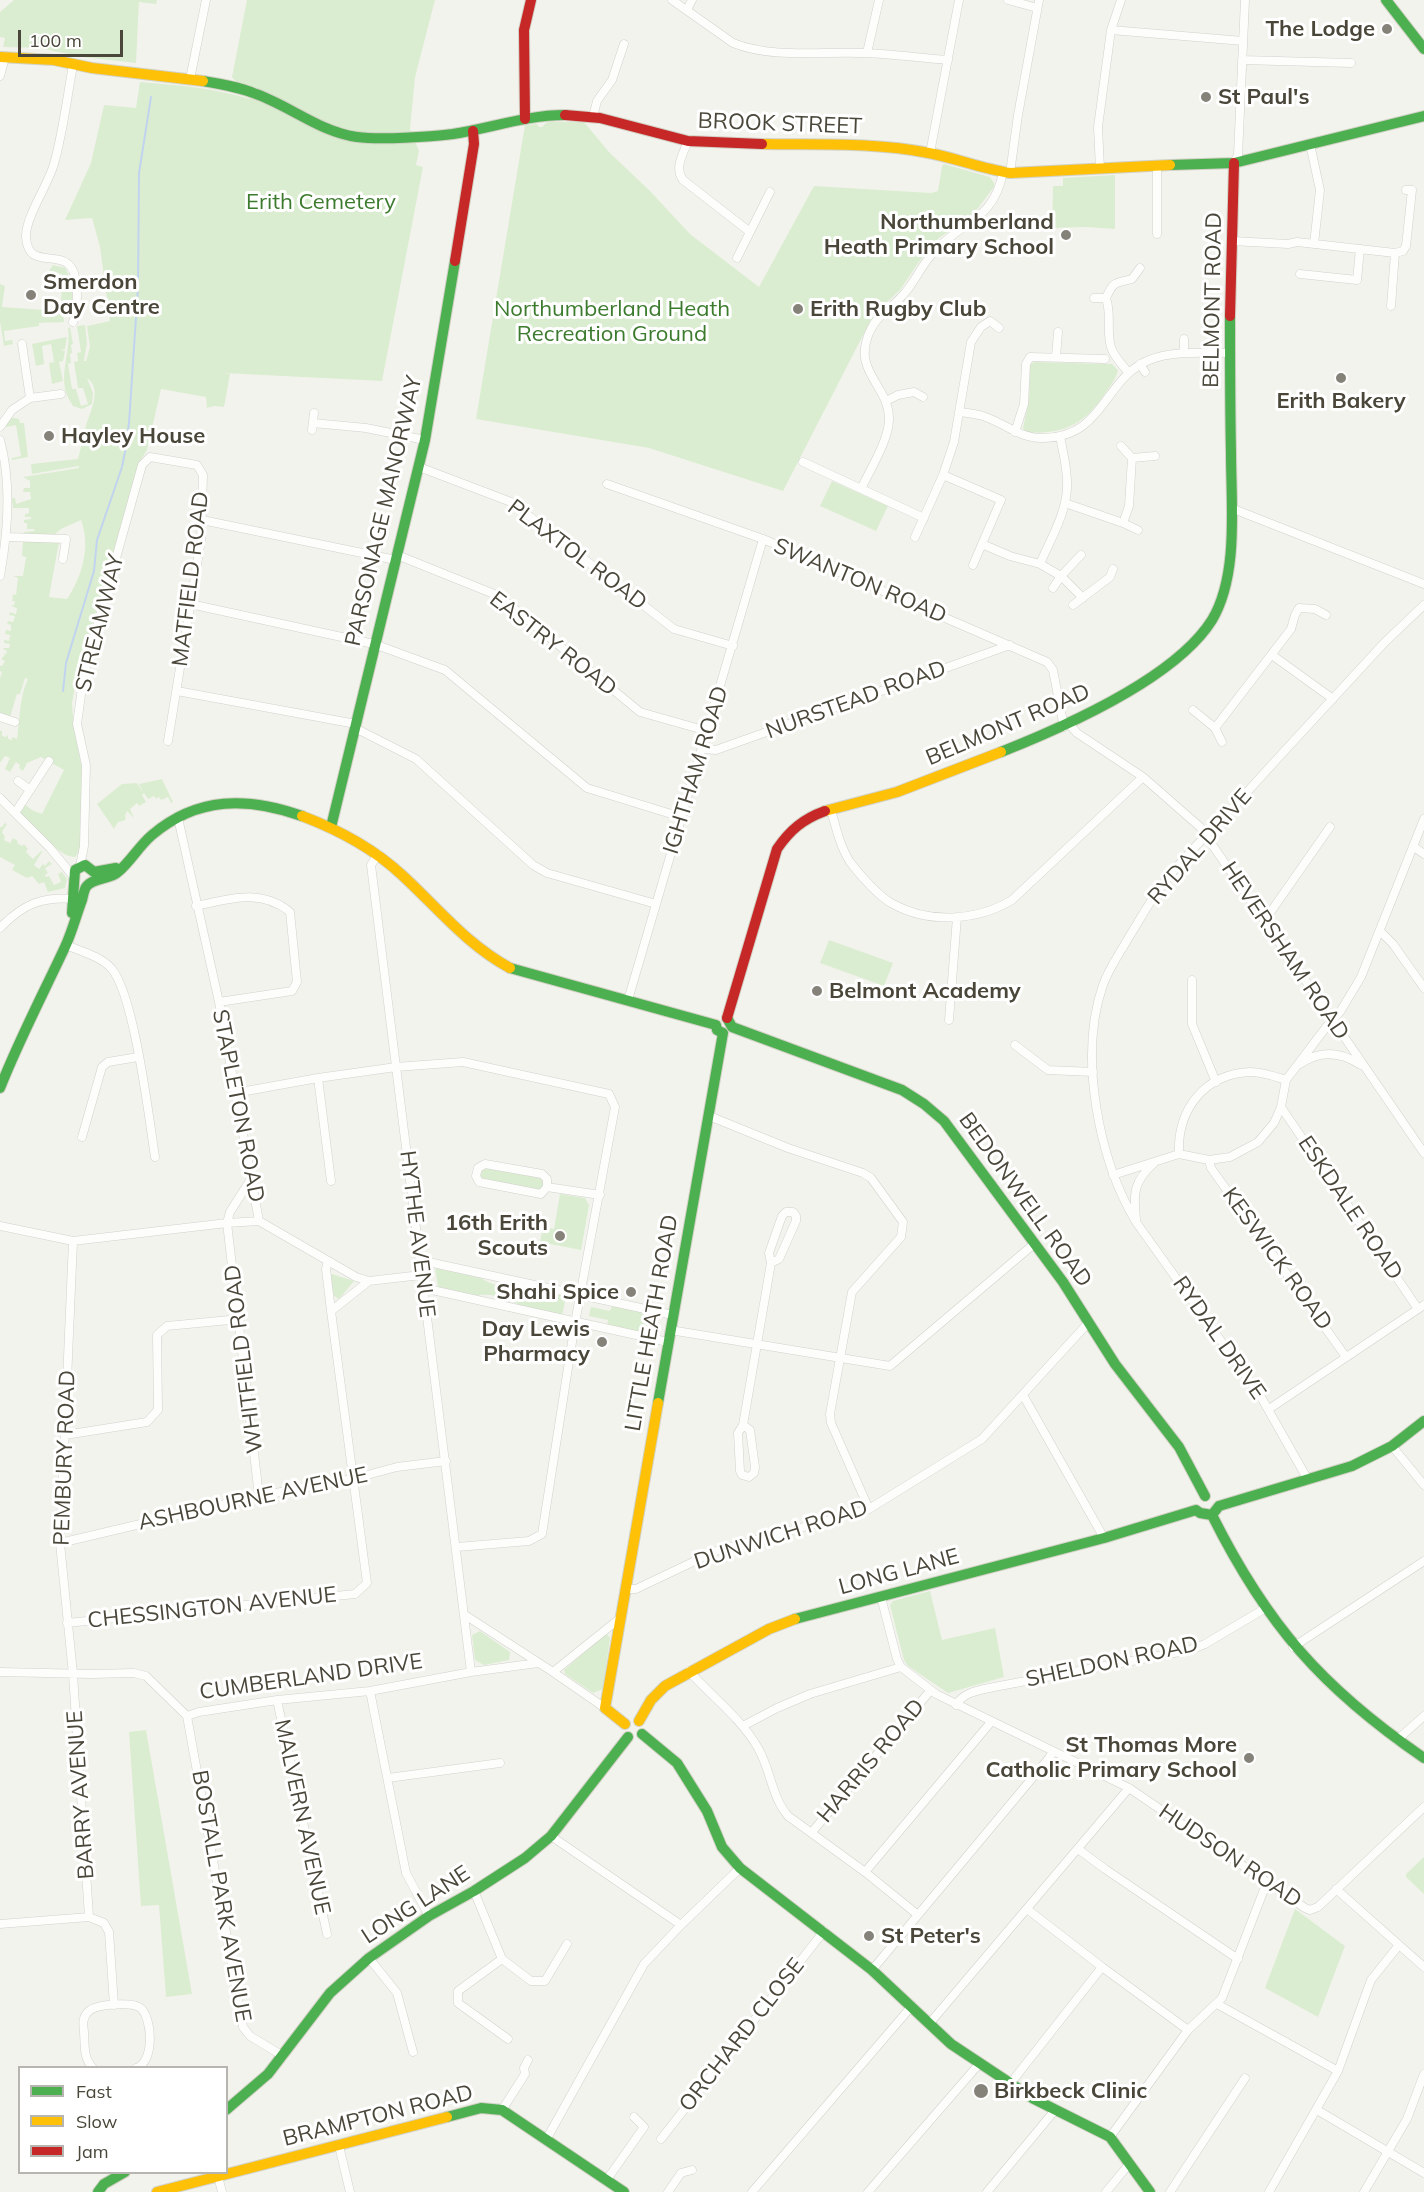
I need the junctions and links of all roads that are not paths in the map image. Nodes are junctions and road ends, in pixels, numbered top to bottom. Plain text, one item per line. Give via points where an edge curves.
1 (206, 0) edge
2 (531, 0) edge
3 (672, 0) edge
4 (692, 0) edge
5 (879, 0) edge
6 (959, 0) edge
7 (1008, 0) edge
8 (1121, 0) edge
9 (1245, 0) edge
10 (1386, 0) edge
11 (1038, 4) edge
12 (687, 10) junction
13 (1111, 30) junction
14 (1243, 41) junction
15 (624, 44) dead end
16 (1424, 49) edge
17 (867, 53) junction
18 (3, 57) edge
19 (948, 60) junction
20 (1242, 60) junction
21 (1351, 63) dead end
22 (73, 65) junction
23 (0, 76) edge
24 (190, 79) junction
25 (1424, 116) edge
26 (592, 117) junction
27 (525, 119) junction
28 (473, 130) junction
29 (688, 141) junction
30 (1310, 144) junction
31 (930, 153) junction
32 (1234, 163) junction
33 (1157, 166) junction
34 (1100, 170) junction
35 (1007, 172) junction
36 (1406, 190) dead end
37 (770, 192) dead end
38 (750, 232) junction
39 (1157, 234) dead end
40 (1232, 241) junction
41 (1314, 244) junction
42 (1360, 249) junction
43 (1395, 253) junction
44 (737, 258) dead end
45 (1140, 268) dead end
46 (1300, 273) dead end
47 (1094, 298) dead end
48 (1106, 298) junction
49 (1391, 306) dead end
50 (73, 321) dead end
51 (999, 328) dead end
52 (1058, 332) dead end
53 (1184, 339) dead end
54 (22, 344) dead end
55 (1184, 353) junction
56 (1231, 353) junction
57 (1056, 357) junction
58 (1105, 359) dead end
59 (1140, 364) junction
60 (1128, 372) junction
61 (1145, 372) dead end
62 (61, 394) dead end
63 (923, 397) dead end
64 (30, 398) junction
65 (886, 401) junction
66 (960, 412) junction
67 (314, 413) dead end
68 (0, 427) edge
69 (1015, 432) junction
70 (1060, 436) junction
71 (0, 440) edge
72 (425, 440) junction
73 (1121, 446) dead end
74 (1155, 456) dead end
75 (1132, 458) junction
76 (803, 462) dead end
77 (419, 467) junction
78 (200, 468) joint
79 (943, 475) junction
80 (607, 484) dead end
81 (861, 489) junction
82 (1065, 503) junction
83 (1231, 508) junction
84 (924, 518) junction
85 (202, 520) junction
86 (1123, 523) junction
87 (1138, 530) dead end
88 (6, 537) junction
89 (915, 537) dead end
90 (763, 539) junction
91 (982, 544) junction
92 (1081, 555) dead end
93 (396, 557) junction
94 (63, 559) dead end
95 (973, 564) dead end
96 (1040, 564) junction
97 (1113, 569) dead end
98 (0, 576) edge
99 (1061, 576) junction
100 (1424, 584) edge
101 (1053, 588) dead end
102 (1083, 598) junction
103 (190, 604) junction
104 (1073, 605) dead end
105 (1424, 605) edge
106 (1326, 615) dead end
107 (374, 644) junction
108 (1010, 645) junction
109 (733, 646) junction
110 (1272, 655) junction
111 (177, 691) junction
112 (1333, 699) junction
113 (1193, 710) dead end
114 (0, 717) edge
115 (15, 722) dead end
116 (355, 726) junction
117 (1067, 726) junction
118 (1215, 728) junction
119 (707, 730) junction
120 (168, 741) dead end
121 (1222, 742) dead end
122 (702, 750) junction
123 (49, 761) dead end
124 (1143, 777) junction
125 (18, 781) dead end
126 (30, 790) junction
127 (0, 798) edge
128 (831, 810) junction
129 (15, 813) junction
130 (178, 818) junction
131 (681, 818) junction
132 (1424, 819) edge
133 (1330, 827) dead end
134 (331, 828) junction
135 (1207, 836) junction
136 (1413, 846) junction
137 (378, 854) junction
138 (1424, 854) edge
139 (84, 875) junction
140 (77, 900) junction
141 (656, 904) junction
142 (196, 906) junction
143 (957, 917) junction
144 (1265, 920) junction
145 (0, 928) edge
146 (1380, 931) junction
147 (66, 945) junction
148 (1192, 980) dead end
149 (1424, 988) edge
150 (628, 1000) junction
151 (219, 1002) junction
152 (949, 1020) dead end
153 (1332, 1020) junction
154 (724, 1026) junction
155 (1015, 1045) dead end
156 (138, 1057) junction
157 (396, 1067) junction
158 (1296, 1067) junction
159 (1367, 1069) junction
160 (1093, 1072) junction
161 (318, 1078) junction
162 (1286, 1080) junction
163 (1216, 1082) junction
164 (0, 1088) edge
165 (235, 1093) junction
166 (1281, 1107) junction
167 (709, 1116) junction
168 (82, 1137) dead end
169 (1424, 1153) edge
170 (1179, 1154) junction
171 (155, 1157) dead end
172 (1158, 1160) junction
173 (1209, 1160) junction
174 (1113, 1175) junction
175 (251, 1179) junction
176 (331, 1181) dead end
177 (547, 1187) junction
178 (600, 1195) junction
179 (260, 1221) junction
180 (1136, 1222) junction
181 (227, 1223) junction
182 (0, 1226) edge
183 (73, 1241) junction
184 (1034, 1244) junction
185 (419, 1260) junction
186 (328, 1261) junction
187 (771, 1263) junction
188 (421, 1275) junction
189 (369, 1281) junction
190 (423, 1288) junction
191 (580, 1296) junction
192 (1421, 1307) edge
193 (331, 1311) junction
194 (673, 1315) junction
195 (240, 1319) junction
196 (1089, 1322) junction
197 (575, 1323) junction
198 (670, 1330) junction
199 (668, 1342) junction
200 (756, 1344) junction
201 (1346, 1357) junction
202 (839, 1358) junction
203 (1023, 1395) junction
204 (1269, 1409) junction
205 (1424, 1421) edge
206 (743, 1425) junction
207 (65, 1435) junction
208 (1392, 1446) junction
209 (446, 1461) junction
210 (352, 1479) junction
211 (1308, 1480) junction
212 (1424, 1485) edge
213 (260, 1496) junction
214 (1205, 1496) junction
215 (869, 1509) junction
216 (1196, 1510) junction
217 (1215, 1510) junction
218 (1104, 1538) junction
219 (60, 1543) junction
220 (457, 1547) junction
221 (1424, 1562) edge
222 (625, 1589) junction
223 (881, 1597) junction
224 (1264, 1609) junction
225 (465, 1615) junction
226 (619, 1619) junction
227 (67, 1623) junction
228 (1293, 1647) junction
229 (538, 1663) junction
230 (901, 1667) junction
231 (689, 1671) junction
232 (0, 1672) edge
233 (471, 1672) junction
234 (553, 1672) junction
235 (73, 1674) junction
236 (370, 1691) junction
237 (930, 1691) junction
238 (277, 1700) junction
239 (956, 1705) junction
240 (605, 1708) junction
241 (187, 1716) junction
242 (1424, 1716) edge
243 (639, 1720) junction
244 (991, 1722) junction
245 (625, 1724) junction
246 (743, 1726) junction
247 (642, 1734) junction
248 (628, 1737) junction
249 (1396, 1740) junction
250 (1053, 1752) junction
251 (1424, 1758) edge
252 (500, 1763) dead end
253 (388, 1778) junction
254 (1129, 1788) junction
255 (1424, 1808) edge
256 (812, 1832) junction
257 (551, 1836) junction
258 (1078, 1849) junction
259 (740, 1868) junction
260 (865, 1872) junction
261 (1267, 1882) junction
262 (1336, 1889) junction
263 (474, 1891) junction
264 (1027, 1909) junction
265 (918, 1915) junction
266 (429, 1916) junction
267 (89, 1917) junction
268 (0, 1924) edge
269 (681, 1925) junction
270 (824, 1931) junction
271 (327, 1934) dead end
272 (567, 1944) dead end
273 (1399, 1945) junction
274 (369, 1958) junction
275 (502, 1959) junction
276 (1238, 1959) junction
277 (1102, 1967) junction
278 (1424, 1967) edge
279 (872, 1970) junction
280 (1217, 2004) junction
281 (114, 2005) junction
282 (912, 2007) junction
283 (929, 2024) junction
284 (1188, 2030) junction
285 (508, 2039) dead end
286 (413, 2052) dead end
287 (283, 2056) junction
288 (528, 2060) dead end
289 (979, 2064) junction
290 (92, 2066) edge
291 (138, 2066) edge
292 (1338, 2071) junction
293 (1424, 2074) edge
294 (1245, 2078) dead end
295 (1010, 2084) junction
296 (228, 2108) edge
297 (1056, 2109) junction
298 (502, 2110) junction
299 (1317, 2110) junction
300 (634, 2117) dead end
301 (1110, 2137) junction
302 (661, 2139) dead end
303 (546, 2140) junction
304 (339, 2146) junction
305 (1388, 2151) junction
306 (1130, 2163) junction
307 (692, 2170) dead end
308 (1424, 2173) edge
309 (122, 2174) edge
310 (226, 2174) edge
311 (228, 2174) edge
312 (218, 2176) junction
313 (606, 2181) junction
314 (98, 2192) edge
315 (157, 2192) edge
316 (222, 2192) edge
317 (350, 2192) edge
318 (624, 2192) edge
319 (668, 2192) edge
320 (752, 2192) edge
321 (868, 2192) edge
322 (987, 2192) edge
323 (1106, 2192) edge
324 (1150, 2192) edge
325 (1170, 2192) edge
326 (1269, 2192) edge
327 (1364, 2192) edge

1 - 24 street
2 - 27 street via 524,30
3 - 12 street
4 - 12 street
5 - 17 street
6 - 19 street
7 - 11 street
8 - 13 street
9 - 14 street
10 - 16 street
11 - 35 street
12 - 17 street via 743,47 776,52
13 - 14 street
13 - 34 street via 1098,127
14 - 20 street
15 - 26 street via 612,80 597,101
17 - 19 street
18 - 22 street, BROOK STREET
18 - 23 street
19 - 31 street
20 - 21 street
20 - 32 street via 1238,155
22 - 24 street, BROOK STREET
22 - 50 street via 55,162 26,235 30,250 41,258 64,262 72,268 77,298
24 - 28 street, BROOK STREET via 257,94 328,129 356,137 426,136
25 - 30 street, BROOK STREET
26 - 27 street, BROOK STREET via 555,115
26 - 29 street, BROOK STREET
27 - 28 street, BROOK STREET
28 - 72 street, PARSONAGE MANORWAY via 474,144
29 - 31 street, BROOK STREET via 863,146
29 - 38 street via 678,174
30 - 32 street, BROOK STREET
30 - 41 street via 1320,190
31 - 35 street, BROOK STREET
32 - 33 street, BROOK STREET
32 - 40 street, BELMONT ROAD
33 - 34 street, BROOK STREET
33 - 39 street
34 - 35 street, BROOK STREET
35 - 65 street via 990,206 936,250 909,289 870,330 866,362
36 - 43 street via 1412,190 1406,246
37 - 38 street
38 - 44 street
40 - 41 street
40 - 56 street, BELMONT ROAD
41 - 42 street
42 - 43 street
42 - 46 street via 1357,280
43 - 49 street
45 - 48 street via 1132,279 1113,284
47 - 48 street
48 - 60 street via 1111,348
51 - 66 street via 990,318 975,333 966,362
52 - 57 street
53 - 55 street
54 - 64 street
55 - 56 street
55 - 59 street
56 - 83 street, BELMONT ROAD
57 - 58 street
57 - 69 street via 1030,357 1026,364 1024,404
59 - 60 street
59 - 61 street
60 - 70 street via 1099,412
62 - 64 street
63 - 65 street via 915,388
64 - 68 street via 12,410
65 - 81 street via 890,418 887,432
66 - 69 street via 982,416
66 - 79 street
67 - 72 street via 313,426 366,428
69 - 70 street via 1030,437
70 - 82 street via 1066,466
71 - 88 street via 6,476
72 - 77 street, PARSONAGE MANORWAY
73 - 75 street
74 - 75 street
75 - 86 street via 1129,506
76 - 81 street
77 - 93 street, PARSONAGE MANORWAY
77 - 109 street, PLAXTOL ROAD via 512,502 674,628
78 - 85 street, MATFIELD ROAD
78 - 139 street, STREAMWAY via 150,457 142,465 79,702 77,724 86,765
79 - 84 street
79 - 91 street via 1001,500
80 - 90 street, SWANTON ROAD
81 - 84 street
82 - 86 street
82 - 96 street
83 - 100 street
83 - 117 street, BELMONT ROAD via 1222,595 1201,634 1143,682
84 - 89 street
85 - 93 street, EASTRY ROAD
85 - 103 street, MATFIELD ROAD
86 - 87 street
88 - 94 street via 66,539
88 - 98 street
90 - 108 street, SWANTON ROAD
90 - 109 street, IGHTHAM ROAD
91 - 95 street
91 - 96 street
92 - 99 street
93 - 107 street, PARSONAGE MANORWAY
93 - 119 street, EASTRY ROAD via 498,596 640,712
96 - 99 street
97 - 102 street via 1110,577
99 - 101 street
99 - 102 street
102 - 104 street
103 - 107 street
103 - 111 street, MATFIELD ROAD
105 - 112 street, RYDAL DRIVE
106 - 110 street via 1315,609 1299,608 1291,629
107 - 116 street, PARSONAGE MANORWAY
107 - 131 street via 445,670 587,788
108 - 117 street, SWANTON ROAD via 1047,662 1053,670
108 - 122 street, NURSTEAD ROAD via 716,750
109 - 119 street, IGHTHAM ROAD
110 - 112 street
110 - 118 street
111 - 116 street
111 - 120 street, MATFIELD ROAD
112 - 135 street, RYDAL DRIVE
113 - 118 street
114 - 115 street
116 - 134 street, PARSONAGE MANORWAY
116 - 141 street via 416,759 533,865 547,873
117 - 124 street, HEVERSHAM ROAD
117 - 128 street, BELMONT ROAD via 896,792
118 - 121 street
119 - 122 street, IGHTHAM ROAD
122 - 131 street, IGHTHAM ROAD
123 - 126 street
124 - 135 street, HEVERSHAM ROAD
124 - 143 street via 1012,900 982,914
125 - 126 street
126 - 129 street
127 - 129 street
128 - 143 street via 850,862 891,903 909,911
128 - 154 street, BELMONT ROAD via 803,819 782,839
129 - 139 street via 58,858
130 - 134 street, BEDONWELL ROAD via 230,802 271,806
130 - 139 street, BEDONWELL ROAD via 147,840 125,864
130 - 142 street, STAPLETON ROAD
131 - 141 street, IGHTHAM ROAD
132 - 136 street
133 - 144 street
134 - 137 street, BEDONWELL ROAD
135 - 144 street, HEVERSHAM ROAD
135 - 160 street, RYDAL DRIVE via 1166,880 1103,984 1097,1005
136 - 138 street
136 - 146 street
137 - 150 street, BEDONWELL ROAD via 416,886 471,943 496,961 515,970
137 - 157 street, HYTHE AVENUE via 371,865
139 - 140 street
140 - 145 street via 36,901 22,907
140 - 147 street
141 - 150 street, IGHTHAM ROAD
142 - 151 street, STAPLETON ROAD
142 - 151 street via 243,896 277,902 290,912 297,982 292,991
143 - 152 street
144 - 153 street, HEVERSHAM ROAD
146 - 149 street via 1394,944
146 - 153 street via 1361,977
147 - 156 street via 103,962 113,971 124,993
147 - 164 street
148 - 163 street via 1192,1024
150 - 154 street, BEDONWELL ROAD
151 - 165 street, STAPLETON ROAD
153 - 158 street
153 - 159 street, HEVERSHAM ROAD
154 - 167 street, LITTLE HEATH ROAD
154 - 184 street, BEDONWELL ROAD via 902,1090 922,1101 944,1121
155 - 160 street via 1048,1070
156 - 168 street via 108,1062 102,1067
156 - 171 street
157 - 161 street
157 - 178 street via 463,1062 609,1094 615,1107
157 - 185 street, HYTHE AVENUE
158 - 159 street via 1330,1053
158 - 162 street
159 - 169 street, HEVERSHAM ROAD
160 - 174 street, RYDAL DRIVE via 1104,1148
161 - 165 street
161 - 176 street
162 - 163 street via 1249,1072
162 - 166 street
163 - 170 street via 1187,1109
165 - 175 street, STAPLETON ROAD
166 - 173 street via 1258,1142 1230,1157
166 - 192 street, ESKDALE ROAD
167 - 194 street, LITTLE HEATH ROAD
167 - 202 street via 863,1173 903,1222 902,1237 852,1292
170 - 172 street
170 - 173 street
172 - 174 street
172 - 180 street via 1144,1172 1135,1188
173 - 201 street, KESWICK ROAD
174 - 180 street, RYDAL DRIVE
175 - 179 street, STAPLETON ROAD
175 - 181 street
177 - 177 street via 542,1174 484,1164 476,1176 479,1182 541,1194
177 - 178 street
178 - 191 street
179 - 181 street
179 - 186 street, STAPLETON ROAD
180 - 204 street, RYDAL DRIVE
181 - 183 street
181 - 195 street, WHITFIELD ROAD
182 - 183 street
183 - 207 street, PEMBURY ROAD
184 - 196 street, BEDONWELL ROAD
184 - 202 street via 896,1363 884,1367
185 - 188 street, HYTHE AVENUE
185 - 191 street
186 - 189 street, STAPLETON ROAD
186 - 193 street, CHESSINGTON AVENUE
187 - 187 street via 769,1253 782,1216 793,1212 796,1221 779,1259
187 - 200 street
188 - 189 street
188 - 190 street, HYTHE AVENUE
189 - 193 street
190 - 197 street
190 - 209 street, HYTHE AVENUE
191 - 194 street
191 - 197 street
192 - 201 street
193 - 210 street, CHESSINGTON AVENUE
194 - 198 street, LITTLE HEATH ROAD
195 - 207 street via 167,1326 157,1335 158,1410 147,1422
195 - 213 street, WHITFIELD ROAD
196 - 203 street, DUNWICH ROAD
196 - 214 street, BEDONWELL ROAD via 1179,1447
197 - 199 street
197 - 220 street via 542,1534 529,1541
198 - 199 street, LITTLE HEATH ROAD
198 - 200 street
199 - 222 street, LITTLE HEATH ROAD
200 - 202 street
200 - 206 street
201 - 204 street
202 - 215 street via 831,1423
203 - 215 street, DUNWICH ROAD via 982,1439
203 - 218 street
204 - 211 street, RYDAL DRIVE
205 - 208 street
206 - 206 street via 750,1430 755,1467 749,1476 740,1471 738,1432
207 - 219 street, PEMBURY ROAD
208 - 211 street via 1352,1466
208 - 212 street
209 - 210 street, ASHBOURNE AVENUE via 397,1467
209 - 220 street, HYTHE AVENUE
210 - 213 street, ASHBOURNE AVENUE
210 - 227 street, CHESSINGTON AVENUE via 367,1583 355,1594
211 - 217 street
213 - 219 street, ASHBOURNE AVENUE
214 - 216 street via 1195,1504
214 - 217 street via 1211,1498
215 - 222 street, DUNWICH ROAD via 716,1551 636,1589
216 - 217 street
216 - 218 street, LONG LANE
217 - 224 street via 1243,1575
218 - 223 street, LONG LANE
219 - 227 street, PEMBURY ROAD
220 - 225 street, HYTHE AVENUE
221 - 228 street
222 - 226 street, LITTLE HEATH ROAD
223 - 230 street
223 - 231 street, LONG LANE via 788,1621
224 - 228 street
224 - 239 street, SHELDON ROAD via 1190,1650 994,1687 966,1694
225 - 229 street
225 - 233 street, HYTHE AVENUE
226 - 234 street
226 - 240 street, LITTLE HEATH ROAD
227 - 235 street, PEMBURY ROAD
228 - 249 street via 1345,1701
229 - 233 street, CUMBERLAND DRIVE
229 - 234 street
230 - 237 street, HUDSON ROAD
230 - 246 street via 810,1694
231 - 243 street, LONG LANE via 665,1686
231 - 246 street
232 - 235 street, CUMBERLAND DRIVE
233 - 236 street, CUMBERLAND DRIVE
234 - 240 street
235 - 241 street, CUMBERLAND DRIVE via 142,1674
235 - 267 street, BARRY AVENUE
236 - 238 street, CUMBERLAND DRIVE
236 - 253 street
237 - 239 street, HUDSON ROAD
237 - 256 street, HARRIS ROAD
238 - 241 street, CUMBERLAND DRIVE
238 - 271 street, MALVERN AVENUE
239 - 244 street, HUDSON ROAD
240 - 245 street
241 - 287 street, BOSTALL PARK AVENUE via 243,2027 250,2036
242 - 249 street
243 - 245 street via 631,1719
243 - 247 street
244 - 250 street, HUDSON ROAD
244 - 260 street
245 - 248 street
246 - 256 street via 765,1760 780,1806
247 - 248 street
247 - 259 street via 677,1763 707,1811 722,1847
248 - 257 street, LONG LANE
249 - 251 street
250 - 254 street, HUDSON ROAD
250 - 265 street
252 - 253 street
253 - 266 street via 406,1873
254 - 258 street
254 - 261 street, HUDSON ROAD
255 - 262 street
256 - 260 street
257 - 263 street, LONG LANE
257 - 269 street
258 - 264 street
258 - 276 street
259 - 269 street
259 - 270 street
260 - 265 street
261 - 262 street, HUDSON ROAD via 1310,1910
261 - 276 street
262 - 273 street
263 - 266 street, LONG LANE
263 - 275 street
264 - 277 street
264 - 283 street
265 - 279 street
266 - 274 street, LONG LANE
267 - 268 street
267 - 281 street via 104,1923 109,1932
269 - 303 street via 644,1964
270 - 279 street
270 - 302 street, ORCHARD CLOSE
272 - 275 street via 545,1981 531,1981
273 - 278 street
273 - 292 street via 1371,1980
274 - 286 street via 397,1994
274 - 287 street, LONG LANE via 330,1993
275 - 285 street via 458,1990 458,2003
276 - 280 street
277 - 284 street
277 - 295 street
279 - 282 street
280 - 284 street
280 - 292 street
281 - 290 street via 95,2007 84,2019 86,2058
281 - 291 street via 138,2006 147,2018 149,2052 145,2063
282 - 283 street
282 - 320 street
283 - 289 street
284 - 301 street
287 - 296 street, LONG LANE via 255,2087
288 - 298 street via 525,2074
289 - 295 street
289 - 321 street
292 - 299 street
293 - 305 street via 1407,2119
294 - 325 street
295 - 297 street
297 - 301 street
297 - 322 street
298 - 303 street, BRAMPTON ROAD
298 - 304 street, BRAMPTON ROAD via 481,2108
299 - 305 street
299 - 326 street
300 - 313 street via 644,2127
301 - 306 street
303 - 313 street, BRAMPTON ROAD
304 - 311 street, BRAMPTON ROAD
304 - 317 street
305 - 308 street
305 - 327 street
306 - 323 street
306 - 324 street
307 - 319 street via 681,2173
309 - 314 street
310 - 312 street, BRAMPTON ROAD
312 - 315 street, BRAMPTON ROAD
312 - 316 street
313 - 318 street, BRAMPTON ROAD

